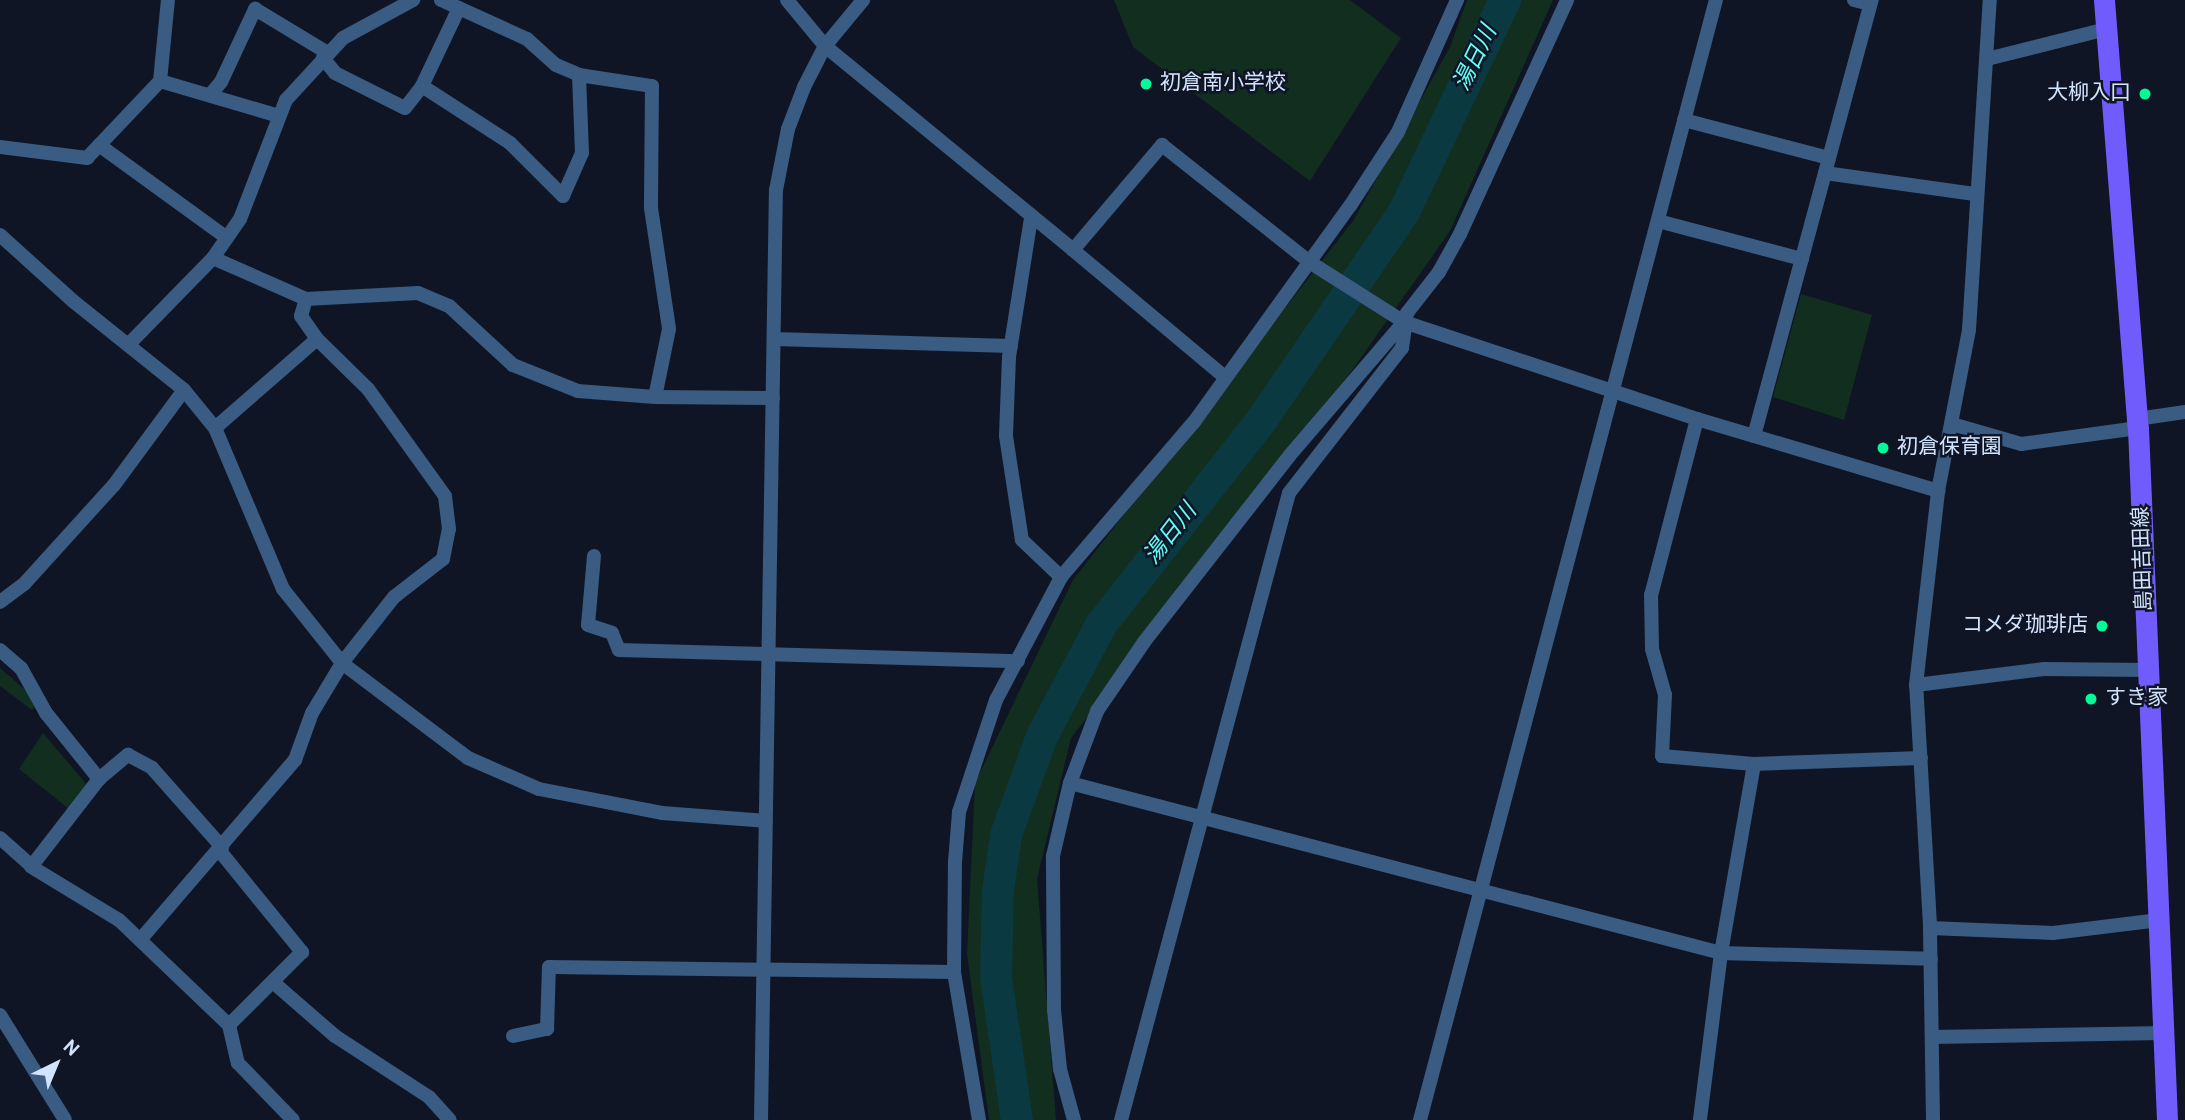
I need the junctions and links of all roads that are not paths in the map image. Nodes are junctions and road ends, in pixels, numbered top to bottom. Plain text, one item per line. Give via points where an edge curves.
1 (168, 0) edge
2 (413, 0) edge
3 (441, 0) edge
4 (787, 0) edge
5 (863, 0) edge
6 (1457, 0) edge
7 (1567, 0) edge
8 (1716, 0) edge
9 (1854, 0) edge
10 (1990, 0) edge
11 (2104, 0) edge
12 (1871, 2) edge
13 (459, 8) junction
14 (2106, 29) junction
15 (825, 46) junction
16 (325, 55) junction
17 (1987, 59) junction
18 (579, 75) junction
19 (160, 81) junction
20 (422, 86) junction
21 (210, 95) junction
22 (279, 116) junction
23 (1684, 120) junction
24 (99, 145) junction
25 (0, 147) edge
26 (1829, 158) junction
27 (1825, 173) junction
28 (1975, 194) junction
29 (1031, 218) junction
30 (1658, 221) junction
31 (0, 235) edge
32 (227, 238) junction
33 (1073, 250) junction
34 (213, 258) junction
35 (1801, 259) junction
36 (1315, 265) junction
37 (306, 299) junction
38 (1400, 320) junction
39 (317, 339) junction
40 (774, 339) junction
41 (130, 343) junction
42 (1011, 346) junction
43 (1225, 377) junction
44 (184, 390) junction
45 (1614, 393) junction
46 (654, 397) junction
47 (773, 398) junction
48 (2185, 412) edge
49 (1697, 419) junction
50 (1952, 424) junction
51 (2138, 424) junction
52 (215, 428) junction
53 (1754, 436) junction
54 (1938, 491) junction
55 (594, 556) dead end
56 (1061, 577) junction
57 (0, 602) edge
58 (0, 650) edge
59 (769, 654) junction
60 (1018, 661) junction
61 (342, 663) junction
62 (2149, 670) junction
63 (1916, 685) junction
64 (1921, 758) junction
65 (1754, 764) junction
66 (99, 779) junction
67 (1070, 783) junction
68 (1202, 817) junction
69 (766, 821) junction
70 (0, 838) edge
71 (221, 848) junction
72 (32, 867) junction
73 (1481, 892) junction
74 (2159, 920) junction
75 (1930, 929) junction
76 (139, 940) junction
77 (1721, 953) junction
78 (1931, 959) junction
79 (760, 970) junction
80 (954, 972) junction
81 (274, 984) junction
82 (0, 1015) edge
83 (229, 1025) junction
84 (2164, 1033) junction
85 (513, 1036) dead end
86 (1933, 1037) junction
87 (65, 1120) edge
88 (293, 1120) edge
89 (450, 1120) edge
90 (761, 1120) edge
91 (979, 1120) edge
92 (1074, 1120) edge
93 (1121, 1120) edge
94 (1420, 1120) edge
95 (1700, 1120) edge
96 (1933, 1120) edge
97 (2167, 1120) edge

1 - 19 street
2 - 16 street via 343,38
3 - 13 street
4 - 15 street
5 - 15 street
6 - 36 street via 1398,132
7 - 38 street via 1460,234
8 - 23 street
9 - 12 street
10 - 17 street
11 - 14 main road, 島田吉田線
12 - 26 street
13 - 18 street via 527,39 556,65
13 - 20 street
14 - 17 street
14 - 51 main road, 島田吉田線
15 - 29 street
15 - 40 street via 788,129 776,190
16 - 20 street via 335,73 405,108
16 - 21 street via 255,9 221,82
16 - 22 street via 286,100
17 - 28 street
18 - 20 street via 582,153 563,196 510,143
18 - 46 street via 652,86 651,208 669,330
19 - 21 street
19 - 24 street
21 - 22 street
22 - 32 street via 240,219
23 - 26 street
23 - 30 street
24 - 25 street via 87,158
24 - 32 street
26 - 27 street
27 - 28 street
27 - 35 street
28 - 50 street via 1969,330
29 - 33 street
29 - 42 street
30 - 35 street
30 - 45 street
31 - 41 street via 73,301
32 - 34 street
33 - 36 street via 1162,145
33 - 43 street
34 - 37 street
34 - 41 street
35 - 53 street
36 - 38 street
36 - 43 street
37 - 39 street via 301,316
37 - 46 street via 418,293 449,306 513,365 531,374 578,391
38 - 45 street
38 - 67 street via 1144,642 1097,711
38 - 68 street via 1402,348 1289,493
39 - 52 street
39 - 61 street via 368,389 427,465 445,496 449,529 443,559 394,597
40 - 42 street
40 - 47 street
41 - 44 street
42 - 56 street via 1006,436 1022,540
43 - 56 street via 1194,422
44 - 52 street
44 - 57 street via 114,485 25,583
45 - 49 street
45 - 73 street
46 - 47 street
47 - 59 street
48 - 51 street
49 - 53 street
49 - 65 street via 1651,595 1652,649 1665,695 1662,756
50 - 51 street via 2021,444
50 - 54 street
51 - 62 main road, 島田吉田線
52 - 61 street via 283,589
53 - 54 street
54 - 63 street
55 - 59 street via 588,625 612,634 620,650
56 - 60 street
58 - 66 street via 21,668 46,713
59 - 60 street
59 - 69 street
60 - 80 street via 996,700 959,812
61 - 69 street via 468,758 539,789 662,813
61 - 71 street via 312,713 295,760
62 - 63 street via 2044,669
62 - 74 main road, 島田吉田線
63 - 64 street
64 - 65 street
64 - 75 street
65 - 77 street
66 - 71 street via 128,755 152,768
66 - 72 street
67 - 68 street
67 - 92 street via 1053,856 1052,935 1060,1069
68 - 73 street
68 - 93 street
69 - 79 street
70 - 72 street
71 - 76 street
71 - 81 street via 302,951
72 - 76 street via 119,920
73 - 77 street
73 - 94 street
74 - 75 street via 2053,933
74 - 84 main road, 島田吉田線
75 - 78 street
76 - 83 street
77 - 78 street
77 - 95 street
78 - 86 street
79 - 80 street
79 - 85 street via 549,967 547,1029
79 - 90 street
80 - 91 street
81 - 83 street
81 - 89 street via 335,1035 429,1097
82 - 87 street
83 - 88 street via 238,1063
84 - 86 street
84 - 97 main road, 島田吉田線
86 - 96 street

